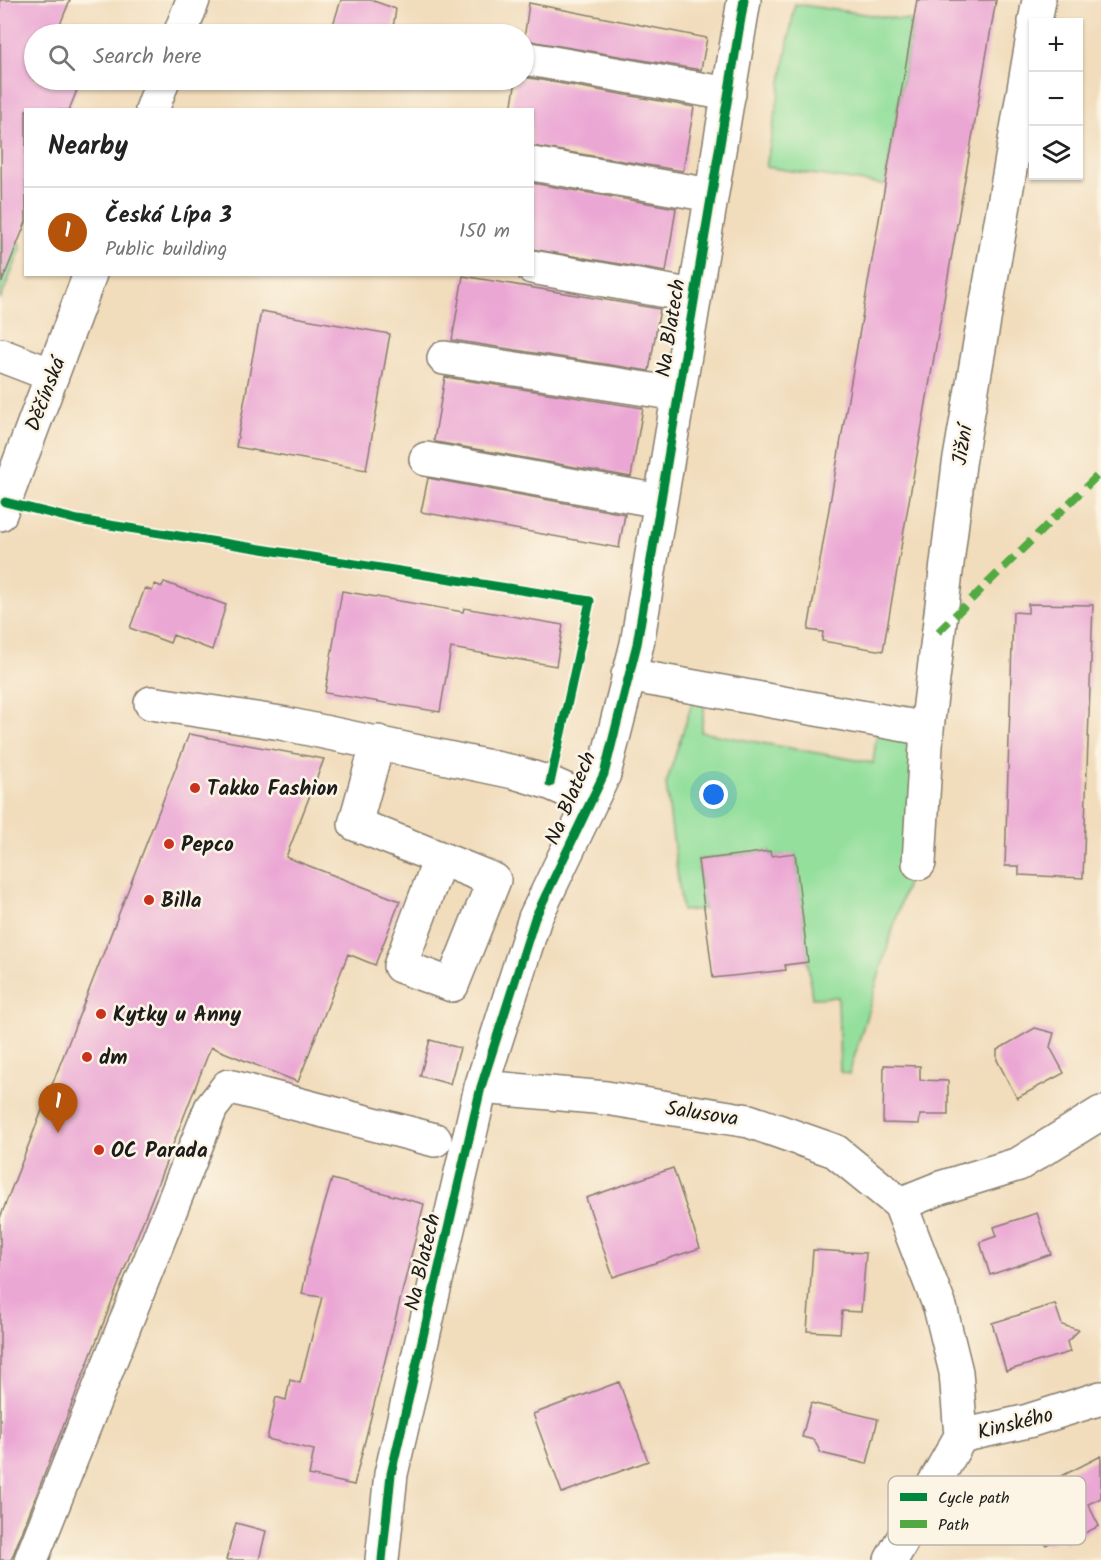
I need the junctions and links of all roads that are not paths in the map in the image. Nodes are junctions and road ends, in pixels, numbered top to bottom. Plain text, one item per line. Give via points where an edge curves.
1 (193, 0) edge
2 (744, 0) edge
3 (1039, 0) edge
4 (1036, 18) edge
5 (184, 24) edge
6 (534, 60) edge
7 (1029, 60) edge
8 (159, 90) edge
9 (729, 93) junction
10 (153, 108) edge
11 (534, 164) edge
12 (711, 195) junction
13 (534, 267) edge
14 (89, 276) edge
15 (694, 296) junction
16 (0, 355) edge
17 (444, 358) dead end
18 (52, 375) junction
19 (678, 394) junction
20 (426, 459) dead end
21 (660, 501) junction
22 (0, 514) edge
23 (628, 675) junction
24 (151, 703) dead end
25 (927, 729) junction
26 (378, 742) junction
27 (591, 801) junction
28 (440, 859) dead end
29 (919, 863) dead end
30 (481, 1087) junction
31 (1101, 1113) edge
32 (435, 1140) dead end
33 (900, 1204) junction
34 (1101, 1398) edge
35 (961, 1436) junction
36 (938, 1476) edge
37 (899, 1545) edge
38 (31, 1560) edge
39 (382, 1560) edge
40 (891, 1560) edge

1 - 5 street
2 - 9 street, Na Blatech
3 - 4 street
6 - 9 street
7 - 25 street, Jižní via 959,464
8 - 10 street
9 - 12 street, Na Blatech
11 - 12 street
12 - 15 street, Na Blatech
13 - 15 street
14 - 18 street, Děčínská
15 - 19 street, Na Blatech
16 - 18 street
17 - 19 street
18 - 22 street, Děčínská
19 - 21 street, Na Blatech
20 - 21 street
21 - 23 street, Na Blatech via 637,644
23 - 25 street
23 - 27 street, Na Blatech via 604,774
24 - 26 street
25 - 29 street, Jižní
26 - 27 street via 514,772
26 - 28 street via 356,824
27 - 30 street, Na Blatech via 535,918
30 - 33 street, Salusova via 606,1098 748,1121 835,1151
30 - 39 street, Na Blatech via 391,1474
31 - 33 street via 1019,1164
32 - 38 street via 228,1086 211,1108
33 - 35 street, Salusova via 940,1307 956,1372
34 - 35 street, Kinského via 1028,1421
35 - 36 street, Kinského
37 - 40 street, Kinského

